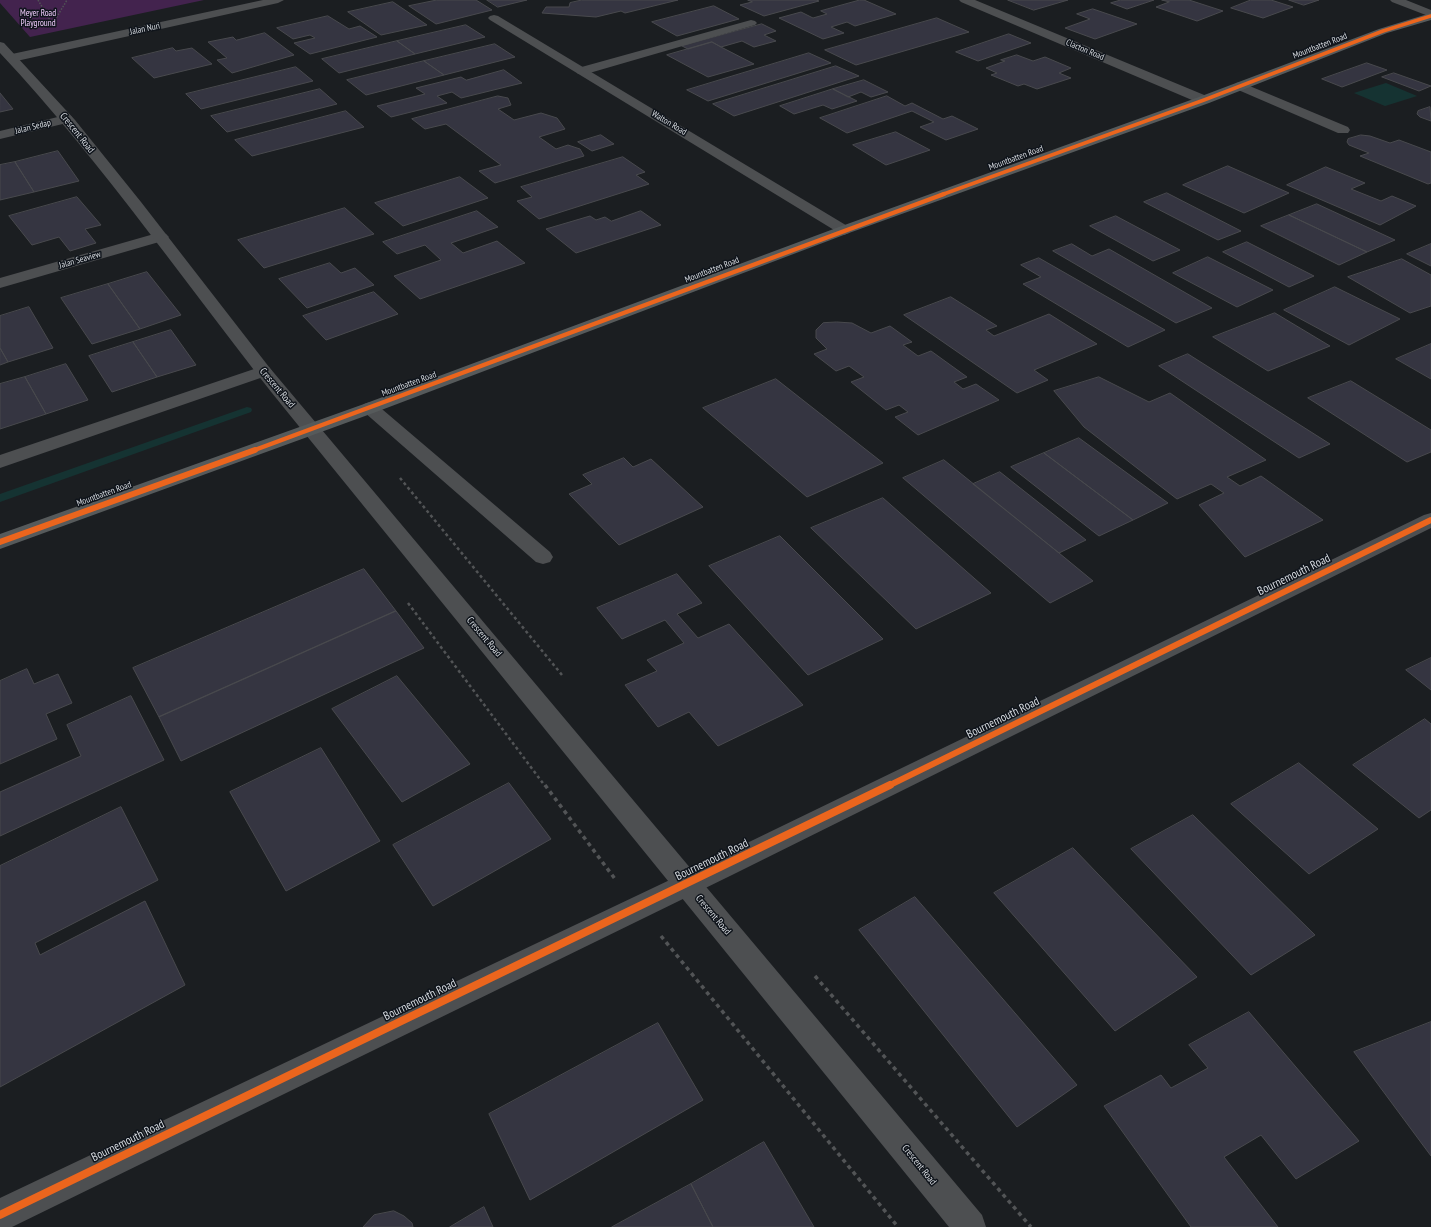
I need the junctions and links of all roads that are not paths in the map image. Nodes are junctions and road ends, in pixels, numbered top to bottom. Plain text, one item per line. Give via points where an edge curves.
1 (278, 0) edge
2 (965, 0) edge
3 (1396, 0) edge
4 (1431, 15) edge
5 (494, 18) dead end
6 (751, 23) dead end
7 (0, 46) edge
8 (12, 58) junction
9 (582, 71) junction
10 (1240, 86) junction
11 (1204, 100) junction
12 (66, 119) junction
13 (1343, 130) dead end
14 (0, 135) edge
15 (844, 230) junction
16 (161, 237) junction
17 (0, 283) edge
18 (263, 371) junction
19 (370, 408) junction
20 (312, 429) junction
21 (0, 462) edge
22 (1431, 520) edge
23 (0, 542) edge
24 (543, 557) dead end
25 (688, 884) junction
26 (0, 1215) edge
27 (970, 1227) edge

1 - 8 street, Jalan Nuri
2 - 11 street, Clacton Road
3 - 4 street
4 - 10 main road, Mountbatten Road
5 - 9 street, Walton Road
6 - 9 street
7 - 8 street, Crescent Road
8 - 12 street, Crescent Road
9 - 15 street, Walton Road
10 - 11 main road, Mountbatten Road
10 - 13 street
11 - 15 main road, Mountbatten Road
12 - 14 street, Jalan Sedap
12 - 16 street, Crescent Road
15 - 19 main road, Mountbatten Road
16 - 17 street, Jalan Seaview
16 - 18 street, Crescent Road
18 - 20 street, Crescent Road
18 - 21 street
19 - 20 main road, Mountbatten Road
19 - 24 street
20 - 23 main road, Mountbatten Road
20 - 25 street, Crescent Road
22 - 25 street, Bournemouth Road
25 - 26 street, Bournemouth Road
25 - 27 street, Crescent Road

